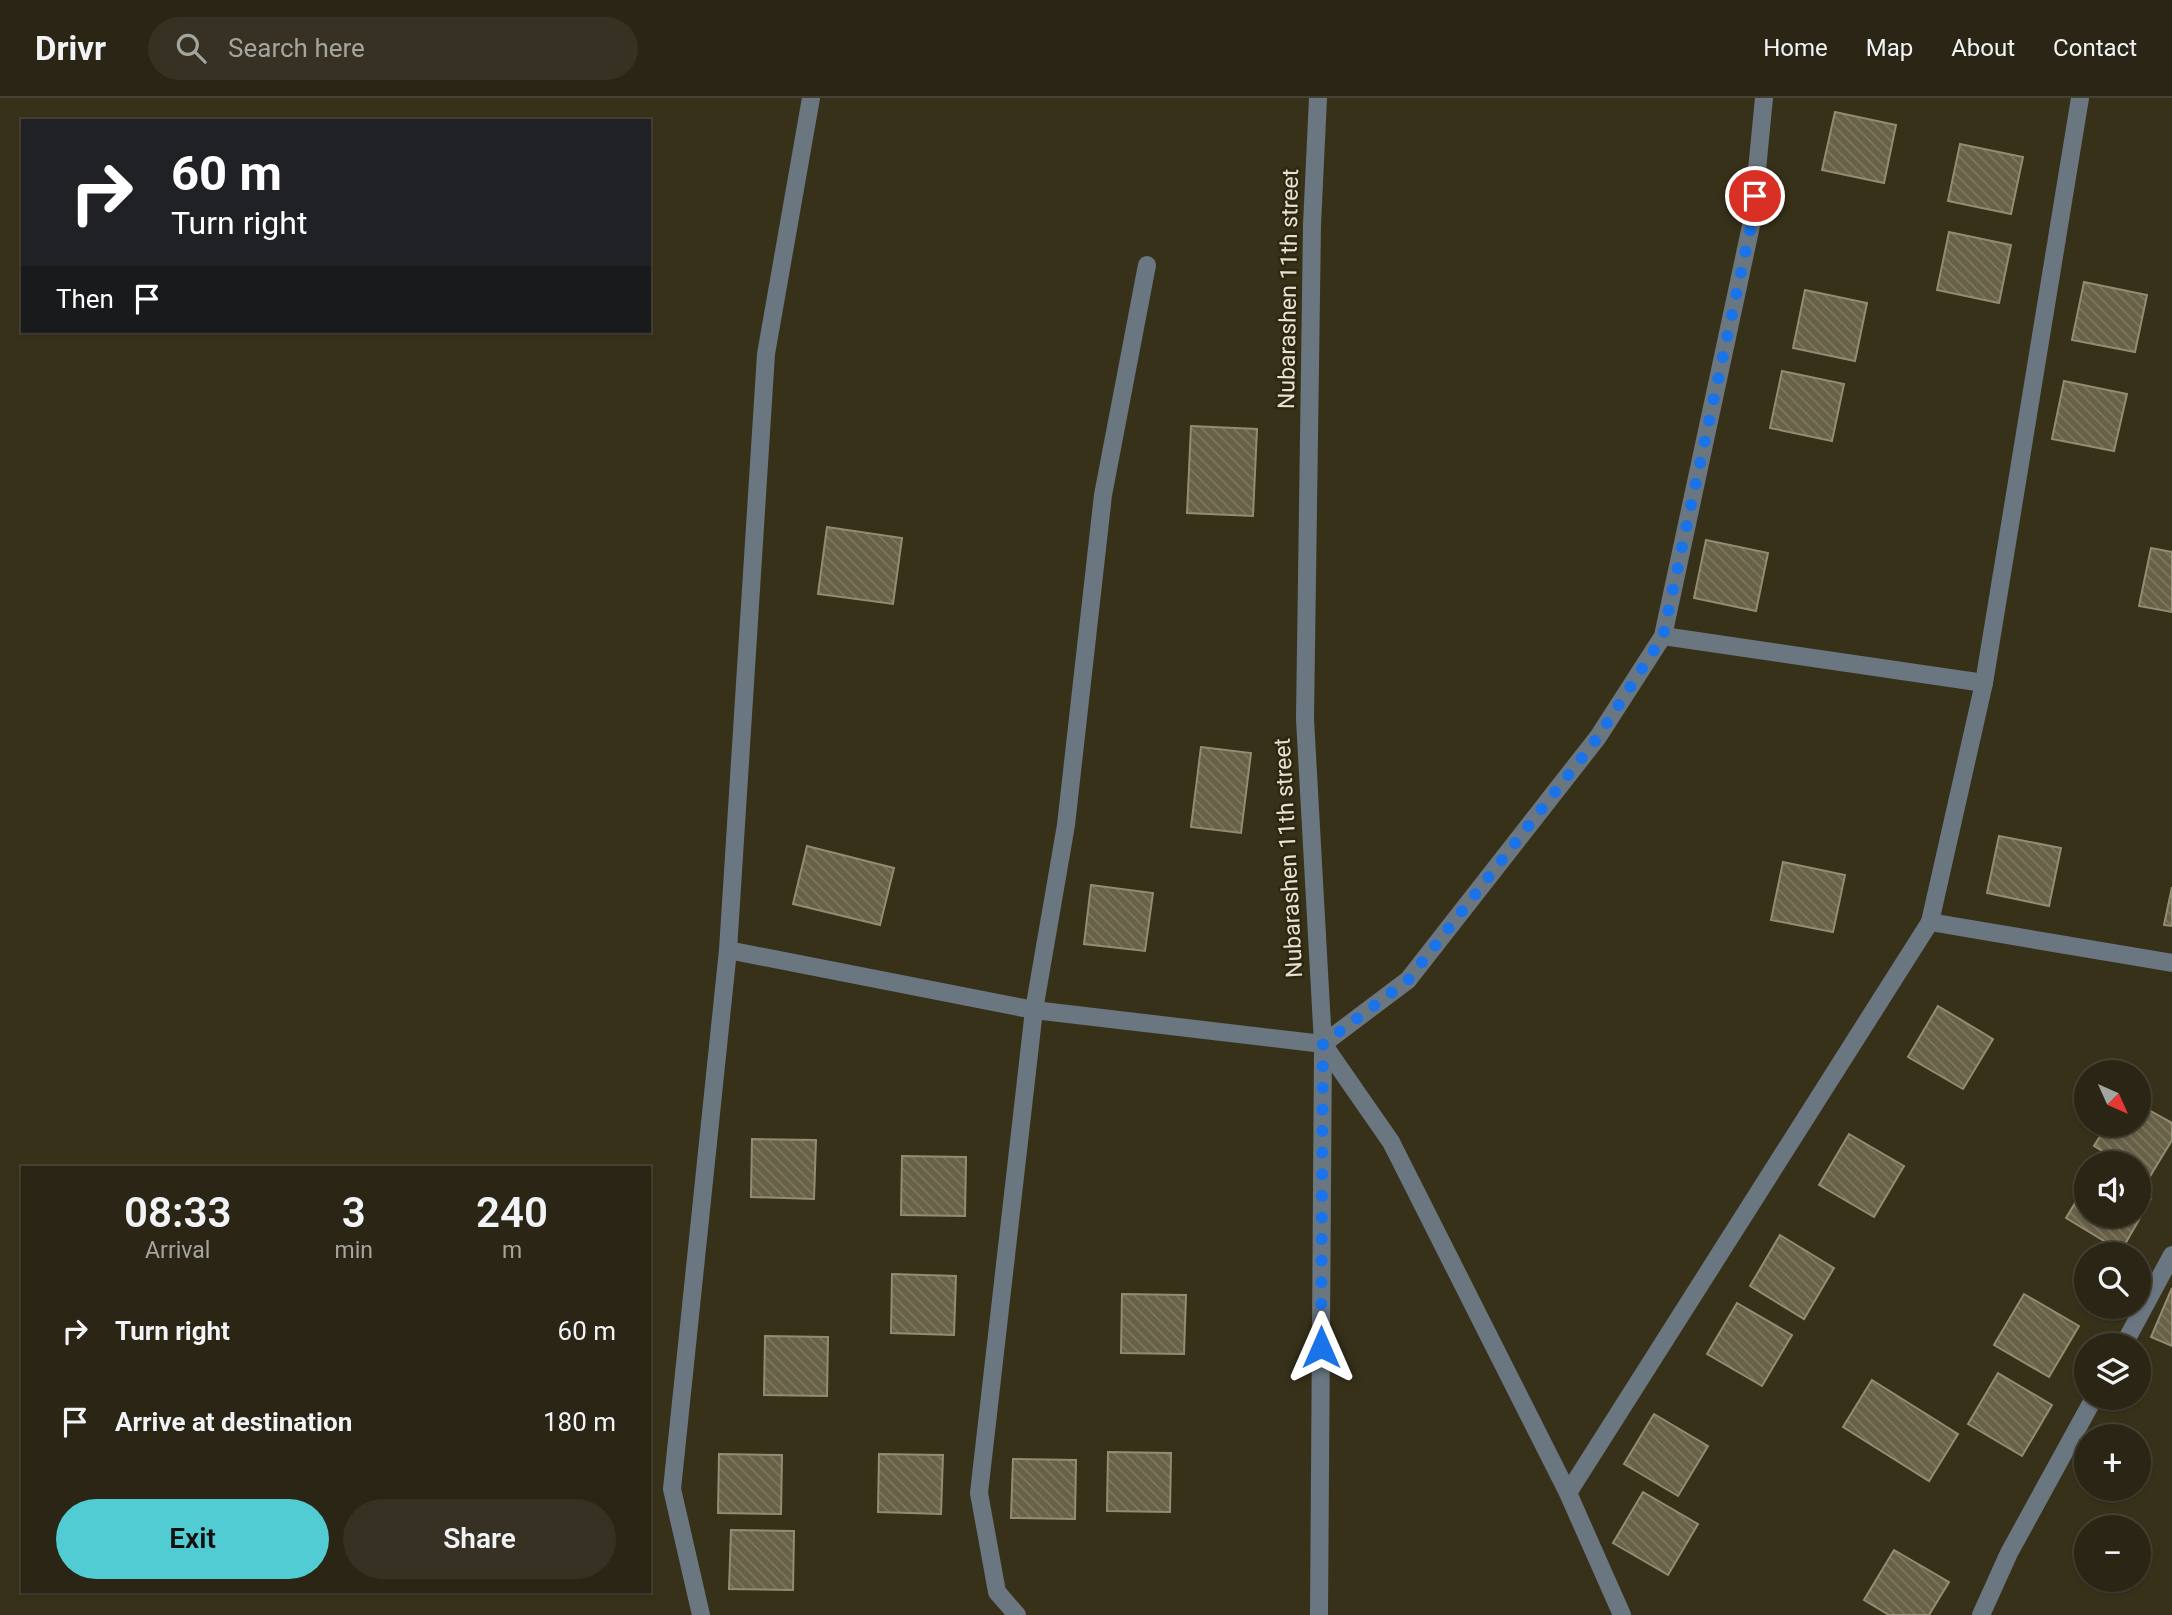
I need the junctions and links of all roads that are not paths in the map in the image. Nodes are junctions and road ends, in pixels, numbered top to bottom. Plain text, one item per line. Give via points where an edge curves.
1 (811, 98) edge
2 (1318, 98) edge
3 (1764, 98) edge
4 (2080, 98) edge
5 (1147, 265) dead end
6 (1663, 636) junction
7 (1984, 683) junction
8 (1930, 922) junction
9 (728, 950) junction
10 (2172, 962) edge
11 (1034, 1010) junction
12 (1323, 1044) junction
13 (2172, 1255) edge
14 (2130, 1333) edge
15 (2087, 1410) edge
16 (1568, 1493) junction
17 (702, 1615) edge
18 (1017, 1615) edge
19 (1319, 1615) edge
20 (1622, 1615) edge
21 (1982, 1615) edge

1 - 9 street via 766,354
2 - 12 street, Nubarashen 11th street via 1305,719
3 - 6 street via 1752,221
4 - 7 street
5 - 11 street via 1103,495 1066,825
6 - 7 street
6 - 12 street via 1598,737 1408,980
7 - 8 street
8 - 10 street
8 - 16 street
9 - 11 street
9 - 17 street via 673,1489
11 - 12 street
11 - 18 street via 979,1493 997,1592
12 - 16 street via 1391,1142
12 - 19 street, Nubarashen 11th street
13 - 14 street
15 - 21 street via 2009,1553
16 - 20 street

